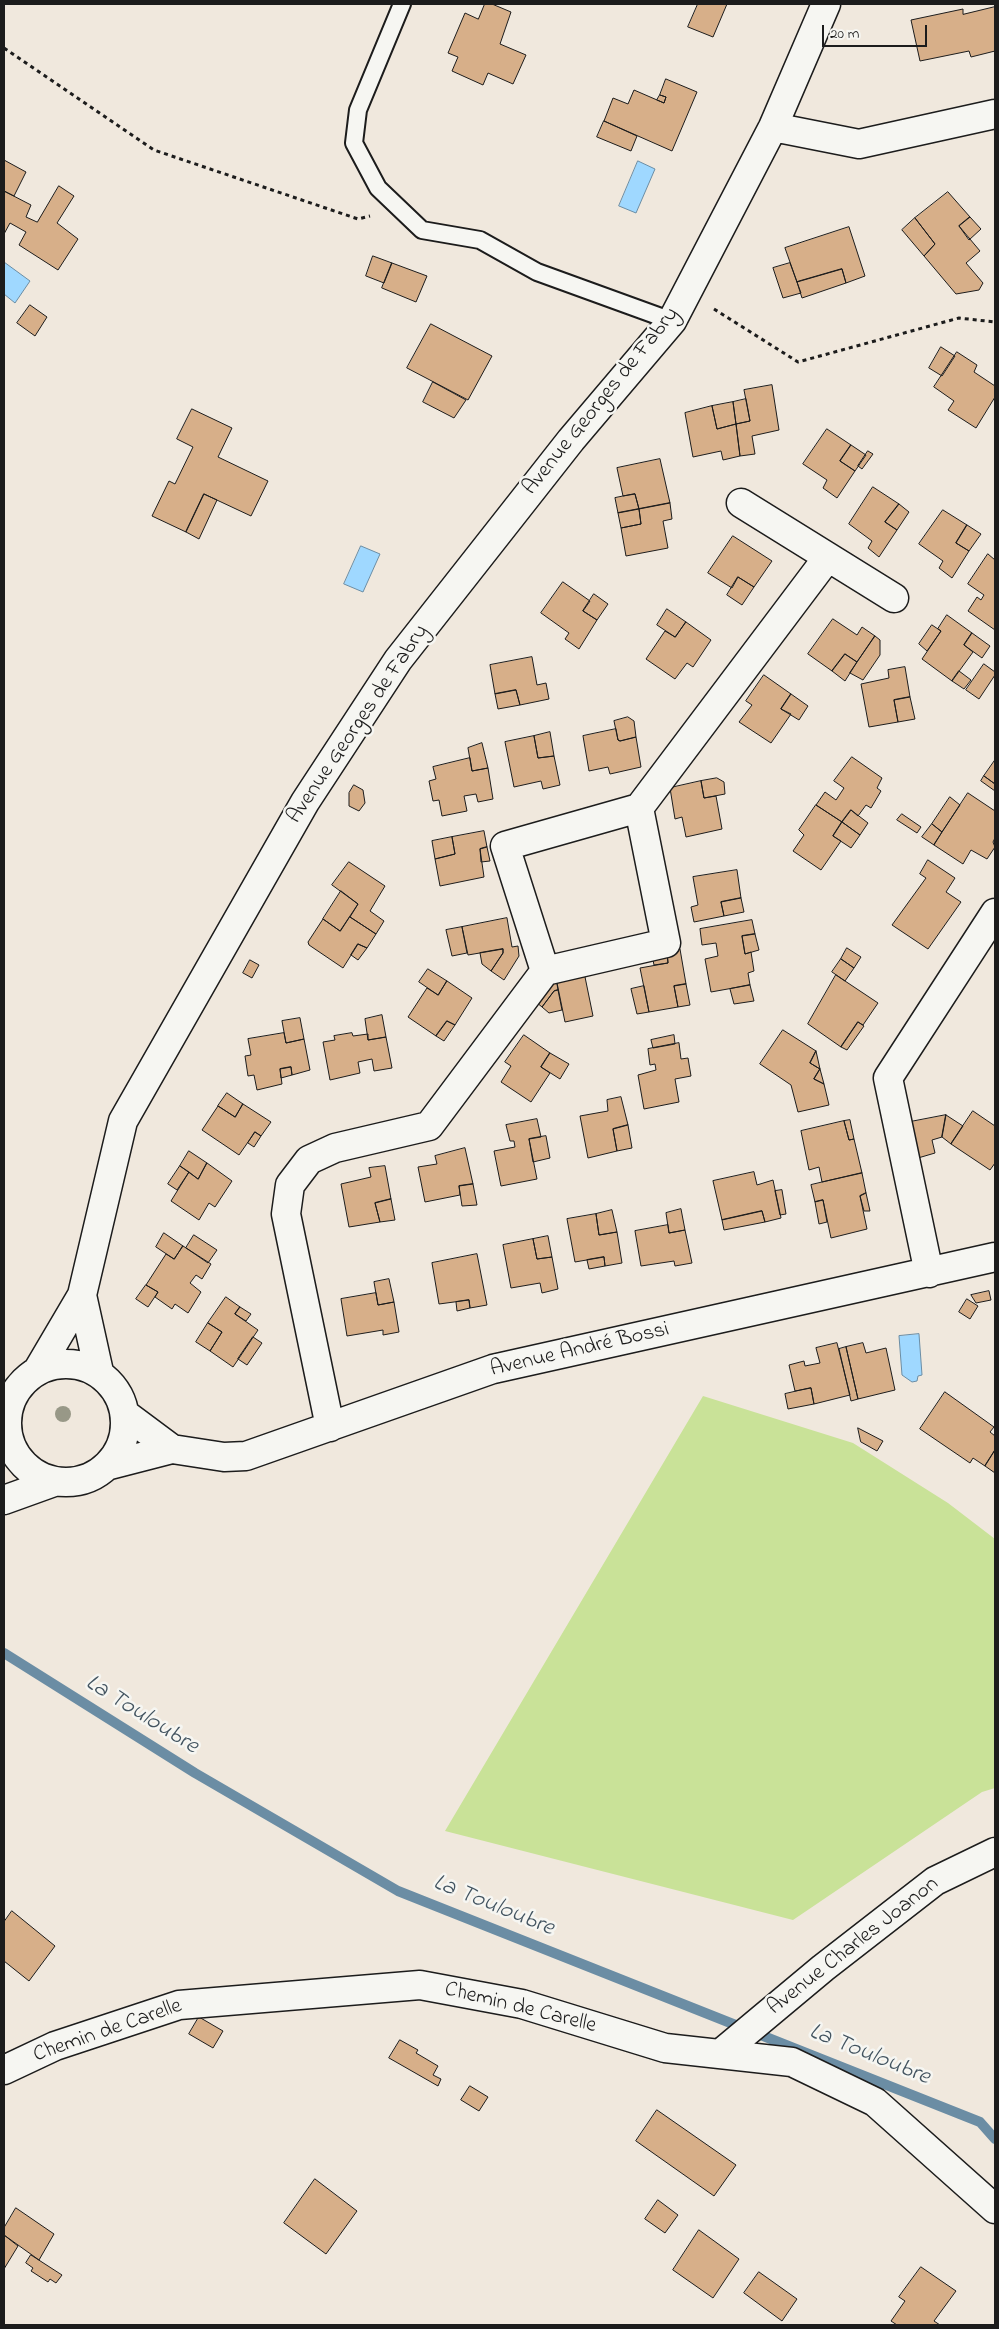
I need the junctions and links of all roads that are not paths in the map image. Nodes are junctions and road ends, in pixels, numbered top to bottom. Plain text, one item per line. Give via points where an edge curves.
1 (402, 4) edge
2 (826, 4) edge
3 (995, 114) edge
4 (774, 127) junction
5 (672, 320) junction
6 (741, 503) dead end
7 (828, 557) junction
8 (894, 598) dead end
9 (639, 808) junction
10 (995, 913) edge
11 (545, 971) junction
12 (995, 1257) edge
13 (929, 1273) junction
14 (82, 1295) junction
15 (39, 1368) junction
16 (99, 1372) junction
17 (125, 1414) junction
18 (330, 1427) junction
19 (5, 1433) edge
20 (172, 1449) junction
21 (110, 1465) junction
22 (54, 1482) junction
23 (4, 1500) edge
24 (995, 1852) edge
25 (720, 2054) junction
26 (4, 2070) edge
27 (995, 2209) edge

1 - 5 lane via 358,110 354,143 378,188 422,230 480,240 536,272
2 - 4 street, Avenue Georges de Fabry
3 - 4 street via 859,144
4 - 5 street, Avenue Georges de Fabry
5 - 14 street, Avenue Georges de Fabry via 571,440 398,660 305,802 123,1121
6 - 7 street
7 - 8 street
7 - 9 street
9 - 11 street via 666,943
9 - 11 street via 505,846
10 - 13 street via 888,1078
11 - 18 street via 429,1126 335,1148 309,1160 290,1185 286,1214
12 - 13 street, Avenue André Bossi
13 - 18 street, Avenue André Bossi via 493,1369
14 - 15 street, Avenue Georges de Fabry
14 - 16 street, Avenue Georges de Fabry
15 - 16 street via 70,1363
15 - 19 street via 20,1384 12,1398
16 - 17 street via 117,1390
17 - 20 street, Avenue André Bossi
17 - 21 street via 124,1441
18 - 20 street, Avenue André Bossi via 246,1456 224,1457
19 - 22 street via 14,1454 31,1472
20 - 21 street, Avenue André Bossi
21 - 22 street via 94,1476 74,1483
22 - 23 street
24 - 25 street, Avenue Charles Joanon via 935,1882 822,1968
25 - 26 street, Chemin de Carelle via 666,2048 522,2004 420,1985 179,2005 55,2046
25 - 27 street, Chemin de Carelle via 792,2062 875,2102

